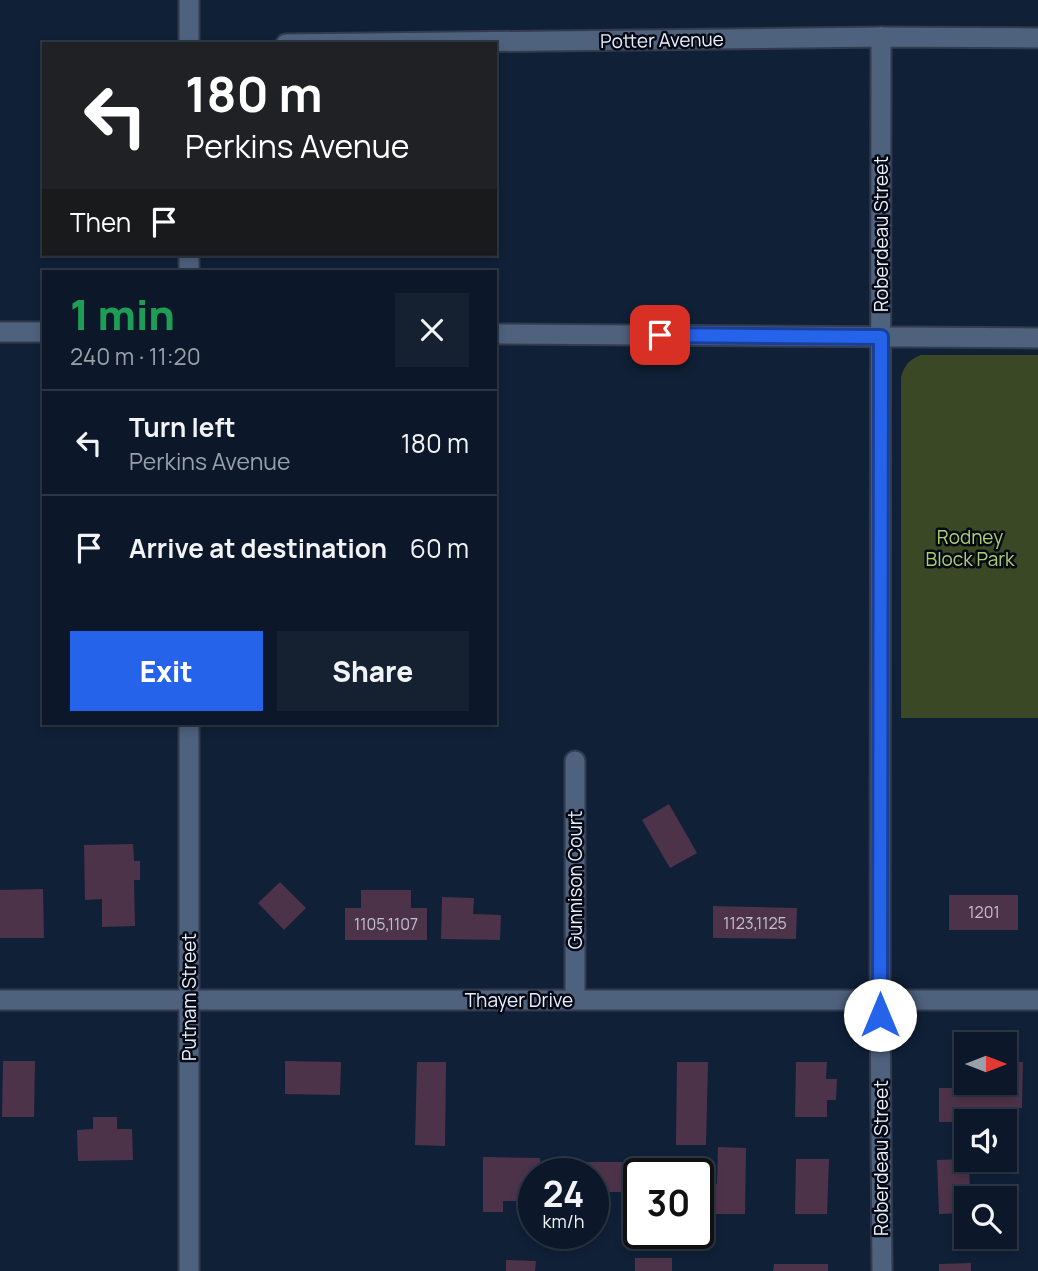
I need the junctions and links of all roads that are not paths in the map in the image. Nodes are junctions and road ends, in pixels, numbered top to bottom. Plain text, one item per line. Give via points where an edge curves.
1 (189, 0) edge
2 (881, 37) junction
3 (1038, 38) edge
4 (189, 42) edge
5 (456, 42) edge
6 (0, 332) edge
7 (42, 332) edge
8 (497, 334) edge
9 (881, 337) junction
10 (1038, 338) edge
11 (189, 725) edge
12 (575, 761) dead end
13 (575, 999) junction
14 (880, 999) junction
15 (0, 1000) edge
16 (1038, 1000) edge
17 (189, 1002) junction
18 (189, 1271) edge
19 (882, 1271) edge

1 - 4 street
2 - 3 street, Potter Avenue
2 - 5 street, Potter Avenue
2 - 9 street, Roberdeau Street
6 - 7 street
8 - 9 street
9 - 10 street
9 - 14 street, Roberdeau Street
11 - 17 street, Putnam Street
12 - 13 street, Gunnison Court
13 - 14 street, Thayer Drive
13 - 17 street, Thayer Drive
14 - 16 street, Thayer Drive
14 - 19 street, Roberdeau Street
15 - 17 street, Thayer Drive
17 - 18 street, Putnam Street

